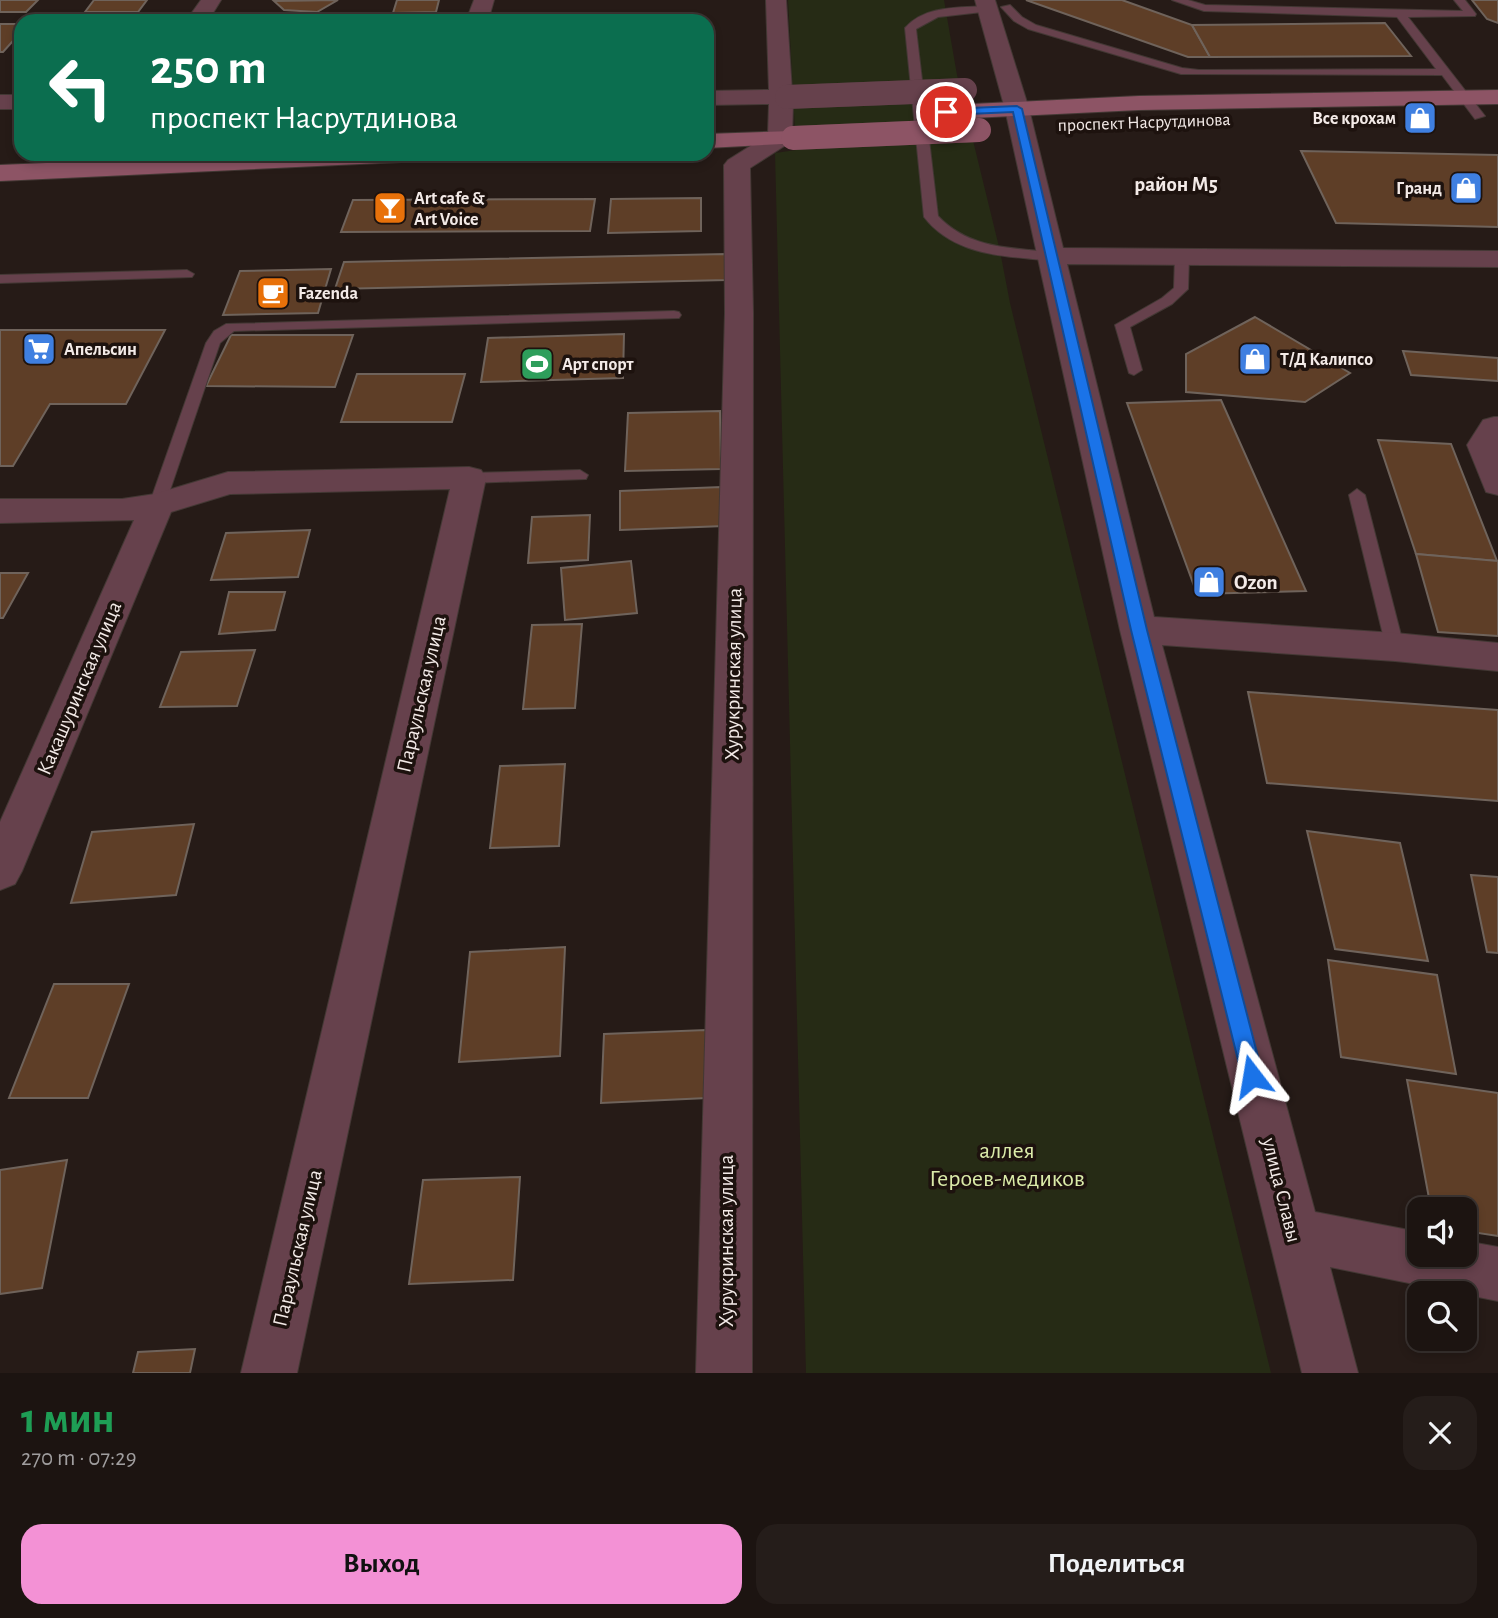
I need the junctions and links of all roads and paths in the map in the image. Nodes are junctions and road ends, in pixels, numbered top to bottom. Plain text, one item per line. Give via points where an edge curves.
1 (776, 0) edge
2 (1177, 0) edge
3 (1326, 0) edge
4 (1459, 0) edge
5 (993, 6) edge
6 (1334, 11) junction
7 (1400, 14) junction
8 (1446, 72) junction
9 (1465, 96) junction
10 (1498, 97) edge
11 (714, 100) edge
12 (1016, 108) junction
13 (972, 110) junction
14 (1488, 116) edge
15 (785, 118) junction
16 (714, 123) edge
17 (714, 139) edge
18 (267, 161) edge
19 (0, 173) edge
20 (1051, 256) junction
21 (1182, 257) junction
22 (1498, 259) edge
23 (187, 274) dead end
24 (0, 279) edge
25 (674, 315) dead end
26 (1134, 370) dead end
27 (1491, 436) edge
28 (580, 475) dead end
29 (470, 478) junction
30 (1498, 484) edge
31 (1357, 495) dead end
32 (158, 505) junction
33 (0, 511) edge
34 (1139, 630) junction
35 (1395, 647) junction
36 (1498, 657) edge
37 (17, 793) edge
38 (0, 871) edge
39 (1293, 1234) junction
40 (1498, 1274) edge
41 (269, 1373) edge
42 (724, 1373) edge
43 (1330, 1373) edge

1 - 15 street
2 - 6 lane via 1204,8
3 - 6 lane
4 - 7 lane via 1471,14
5 - 8 lane via 1031,26 1181,71
5 - 12 street, улица Славы
5 - 20 lane via 929,15 910,28 931,217 959,241
6 - 7 lane
7 - 8 lane
8 - 9 lane
9 - 10 main road, проспект Насрутдинова
9 - 12 main road, проспект Насрутдинова
9 - 14 lane
11 - 15 street
12 - 13 main road, проспект Насрутдинова
12 - 13 street
12 - 14 main road, проспект Насрутдинова via 1147,120
12 - 20 street, улица Славы
13 - 15 main road, проспект Насрутдинова, bridge
13 - 15 street, bridge
15 - 16 main road, проспект Насрутдинова
15 - 17 main road, проспект Насрутдинова
15 - 42 street, Хурукринская улица via 737,165 739,313
18 - 19 main road
20 - 21 street
20 - 34 street, улица Славы
21 - 22 street
21 - 26 lane via 1181,289 1122,325
23 - 24 lane
25 - 32 lane via 232,327 213,343
27 - 30 street
28 - 29 lane
29 - 32 street via 228,483
29 - 41 street, Параульская улица
31 - 35 lane
32 - 33 street via 122,510
32 - 37 street, Какашуринская улица
34 - 35 street
34 - 39 street, улица Славы
35 - 36 street
37 - 38 street, Какашуринская улица
39 - 40 street
39 - 43 street, улица Славы

